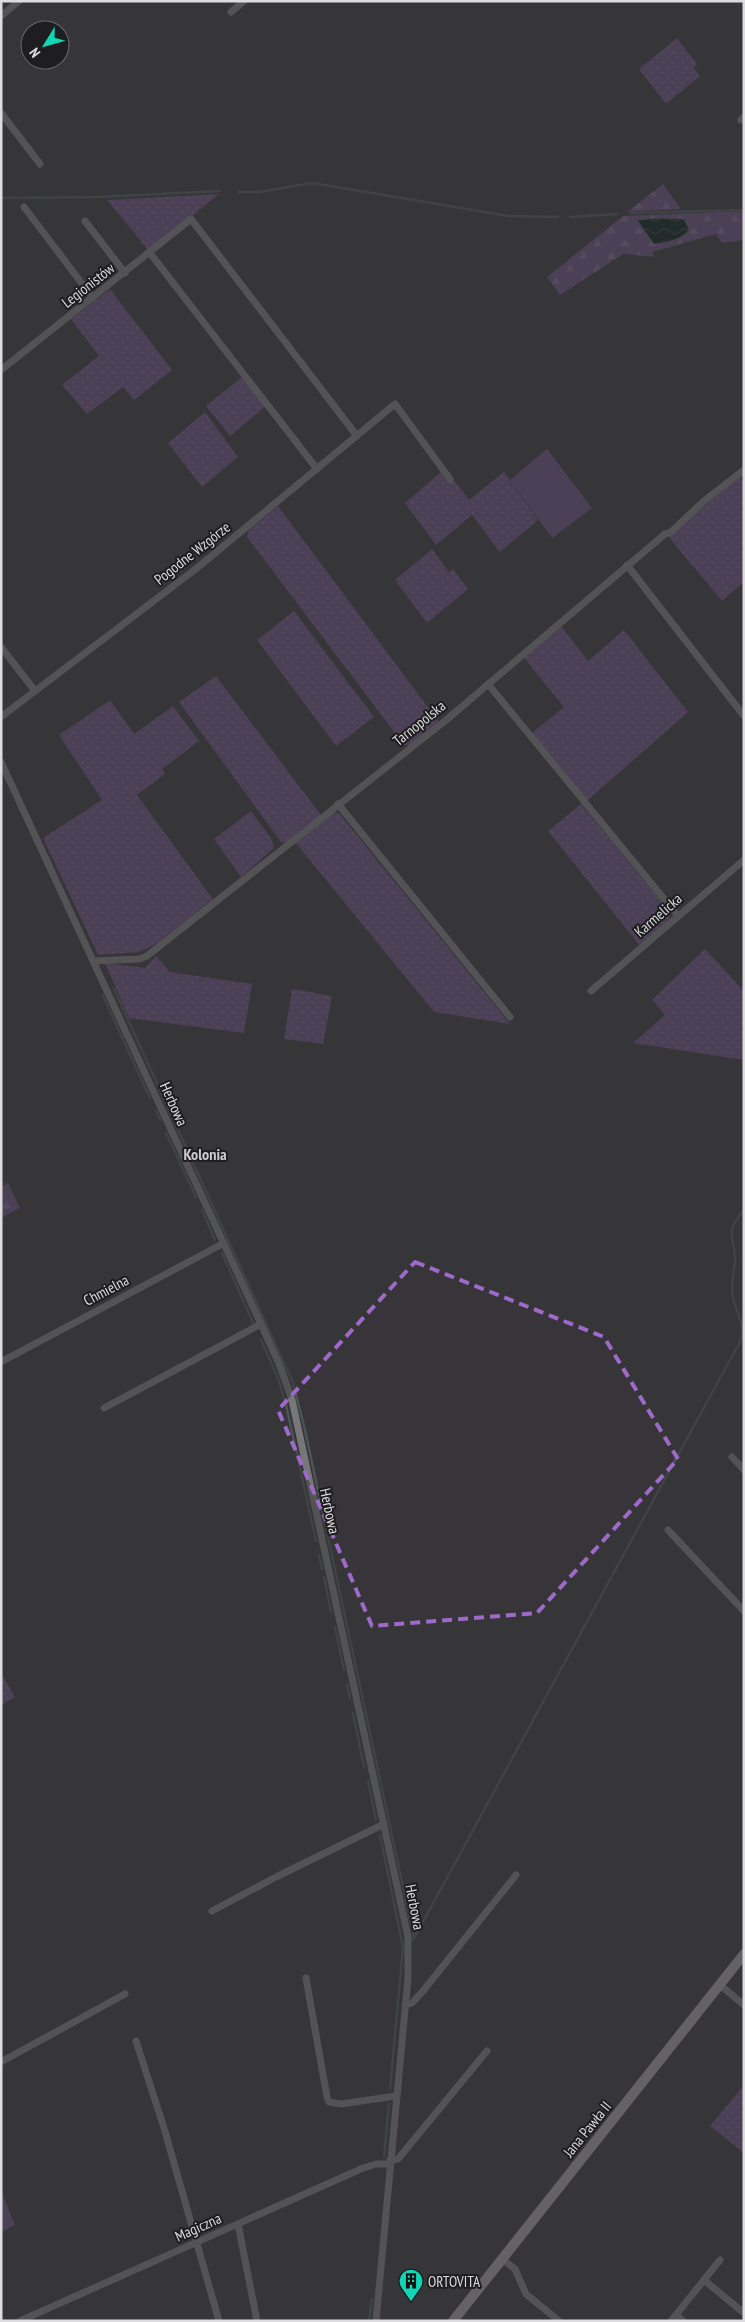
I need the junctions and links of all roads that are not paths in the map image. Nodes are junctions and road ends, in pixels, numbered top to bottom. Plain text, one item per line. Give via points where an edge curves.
1 (19, 1) edge
2 (244, 1) edge
3 (231, 12) dead end
4 (1, 16) edge
5 (1, 112) edge
6 (40, 164) dead end
7 (24, 207) dead end
8 (85, 222) dead end
9 (150, 252) junction
10 (125, 273) junction
11 (94, 298) junction
12 (1, 370) edge
13 (357, 436) junction
14 (317, 469) junction
15 (744, 470) edge
16 (450, 479) dead end
17 (627, 565) junction
18 (1, 647) edge
19 (488, 684) junction
20 (35, 692) junction
21 (744, 716) edge
22 (1, 717) edge
23 (1, 762) edge
24 (338, 804) junction
25 (744, 860) edge
26 (678, 916) junction
27 (94, 961) junction
28 (590, 991) dead end
29 (510, 1017) dead end
30 (224, 1244) junction
31 (261, 1324) junction
32 (1, 1362) edge
33 (104, 1408) dead end
34 (732, 1457) dead end
35 (744, 1470) edge
36 (668, 1530) dead end
37 (744, 1611) edge
38 (384, 1824) junction
39 (516, 1875) dead end
40 (212, 1911) dead end
41 (744, 1954) edge
42 (306, 1978) dead end
43 (720, 1985) junction
44 (125, 1994) dead end
45 (405, 2005) junction
46 (744, 2005) edge
47 (136, 2041) dead end
48 (487, 2050) dead end
49 (1, 2062) edge
50 (396, 2096) junction
51 (390, 2162) junction
52 (238, 2224) junction
53 (198, 2242) junction
54 (502, 2259) junction
55 (720, 2260) dead end
56 (704, 2280) junction
57 (744, 2312) edge
58 (673, 2318) edge
59 (20, 2321) edge
60 (219, 2321) edge
61 (257, 2321) edge
62 (376, 2321) edge
63 (453, 2321) edge
64 (559, 2321) edge
65 (683, 2321) edge

1 - 4 street
2 - 3 street
5 - 6 street
7 - 11 street
8 - 10 street
9 - 10 street, Legionistów
9 - 13 street, Legionistów via 191,219
9 - 14 street
10 - 11 street, Legionistów
11 - 12 street, Legionistów
13 - 14 street, Pogodne Wzgórze
13 - 16 street, Pogodne Wzgórze via 395,404
14 - 20 street, Pogodne Wzgórze via 197,568
15 - 17 street, Tarnopolska
17 - 19 street, Tarnopolska
17 - 21 street
18 - 20 street
19 - 24 street, Tarnopolska
19 - 26 street
20 - 22 street, Pogodne Wzgórze
23 - 27 street, Herbowa
24 - 27 street, Tarnopolska via 147,956
24 - 29 street
25 - 26 street, Karmelicka
26 - 28 street, Karmelicka
27 - 30 street, Herbowa
30 - 31 street, Herbowa
30 - 32 street, Chmielna
31 - 33 street
31 - 38 street, Herbowa via 292,1400
34 - 35 street
36 - 37 street
38 - 40 street
38 - 45 street, Herbowa via 408,1938
39 - 45 street via 423,1991 412,2003
41 - 43 street, Jana Pawła II
42 - 50 street via 326,2097 330,2102 341,2104
43 - 46 street
43 - 54 street, Jana Pawła II
44 - 49 street
45 - 50 street, Herbowa
47 - 53 street
48 - 51 street via 398,2159
50 - 51 street, Herbowa
51 - 52 street, Magiczna via 363,2168
51 - 62 street, Herbowa
52 - 53 street, Magiczna
52 - 61 street
53 - 59 street, Magiczna
53 - 60 street
54 - 63 street, Jana Pawła II
54 - 64 street via 515,2269 526,2294
55 - 56 street
56 - 57 street
56 - 58 street
58 - 65 street

